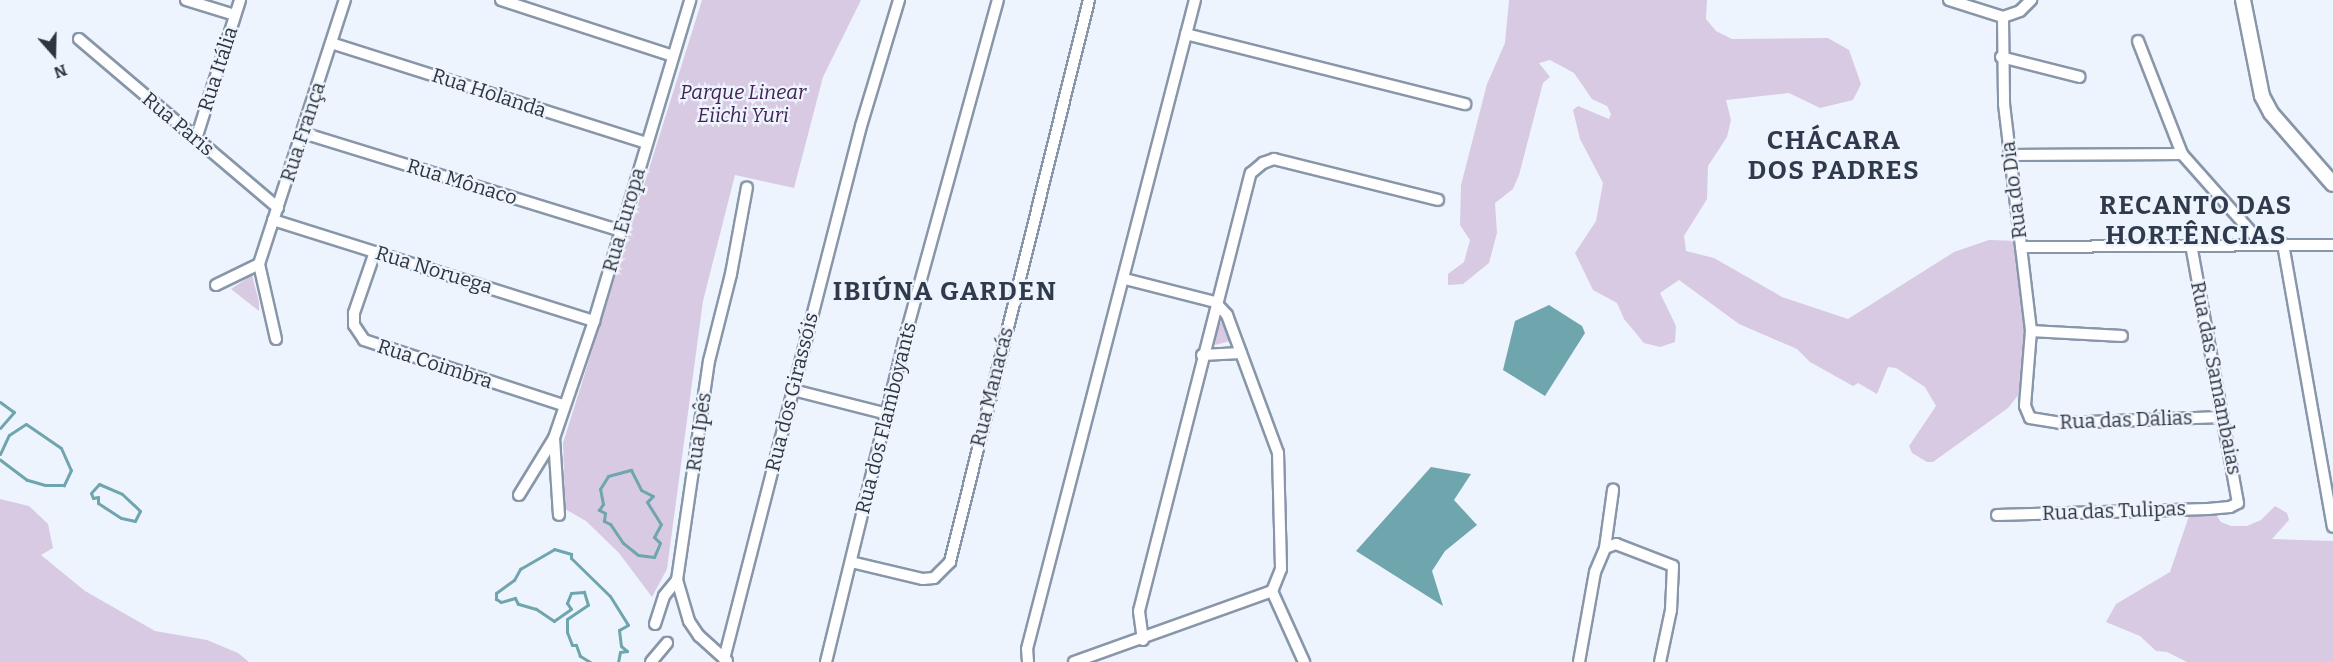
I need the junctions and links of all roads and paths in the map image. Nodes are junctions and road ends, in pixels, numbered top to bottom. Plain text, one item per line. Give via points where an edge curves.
1 (186, 0) edge
2 (240, 0) edge
3 (345, 0) edge
4 (501, 0) edge
5 (690, 0) edge
6 (899, 0) edge
7 (998, 0) edge
8 (1089, 0) edge
9 (1195, 0) edge
10 (1949, 0) edge
11 (2031, 0) edge
12 (2243, 0) edge
13 (235, 15) junction
14 (2003, 17) junction
15 (1186, 34) junction
16 (79, 39) dead end
17 (2138, 41) dead end
18 (331, 43) junction
19 (673, 56) junction
20 (2001, 57) junction
21 (2080, 77) dead end
22 (1465, 104) dead end
23 (303, 133) junction
24 (196, 139) junction
25 (647, 143) junction
26 (2182, 154) junction
27 (2010, 155) junction
28 (2333, 184) edge
29 (747, 187) dead end
30 (1438, 200) dead end
31 (278, 208) junction
32 (273, 220) junction
33 (621, 231) junction
34 (2332, 243) edge
35 (2262, 244) junction
36 (2283, 244) junction
37 (2191, 245) junction
38 (2021, 246) junction
39 (375, 252) junction
40 (259, 264) junction
41 (1125, 279) junction
42 (216, 285) dead end
43 (1215, 302) junction
44 (594, 321) junction
45 (2031, 331) junction
46 (2122, 336) dead end
47 (276, 339) dead end
48 (1241, 352) junction
49 (1202, 355) junction
50 (793, 390) junction
51 (563, 405) junction
52 (887, 414) junction
53 (2223, 417) junction
54 (2030, 418) joint
55 (554, 438) junction
56 (1613, 490) dead end
57 (519, 495) dead end
58 (2230, 507) joint
59 (559, 515) dead end
60 (1997, 515) dead end
61 (2333, 527) edge
62 (1605, 548) junction
63 (851, 562) junction
64 (677, 580) junction
65 (1272, 591) junction
66 (655, 624) dead end
67 (1143, 640) junction
68 (667, 643) dead end
69 (726, 661) edge
70 (651, 662) edge
71 (826, 662) edge
72 (1028, 662) edge
73 (1074, 662) edge
74 (1304, 662) edge
75 (1579, 662) edge
76 (1660, 662) edge

1 - 13 street
2 - 13 street, Rua Itália
3 - 18 street, Rua França
4 - 19 street
5 - 19 street, Rua Europa
6 - 50 street, Rua dos Girassóis via 861,126
7 - 52 street, Rua dos Flamboyants via 967,104
8 - 63 street, Rua Manacás via 950,562 934,578 923,579
9 - 15 street
10 - 14 street
11 - 14 street via 2020,11
12 - 28 main road via 2262,96 2271,113
13 - 24 street, Rua Itália
14 - 20 street, Rua do Dia
15 - 22 street
15 - 41 street
16 - 24 street, Rua Paris
17 - 26 street
18 - 23 street, Rua França
18 - 25 street, Rua Holanda
19 - 25 street, Rua Europa
20 - 21 street
20 - 27 street, Rua do Dia
23 - 31 street, Rua França
23 - 33 street, Rua Mônaco
24 - 31 street, Rua Paris
25 - 33 street, Rua Europa
26 - 27 street
26 - 35 street
27 - 38 street, Rua do Dia
29 - 64 street, Rua Ipês via 709,361
30 - 43 street via 1274,159 1263,163 1249,177
31 - 32 street, Rua França
32 - 39 street, Rua Noruega
32 - 40 street, Rua França
33 - 44 street, Rua Europa
34 - 36 street
35 - 36 street
35 - 37 street
36 - 61 street
37 - 38 street
37 - 53 street, Rua das Samambaias
38 - 45 street, Rua do Dia
39 - 44 street, Rua Noruega
39 - 51 street, Rua Coimbra via 354,313 354,325 364,340
40 - 42 street
40 - 47 street
41 - 43 street
41 - 72 street via 1027,649
43 - 48 street via 1227,315
43 - 49 street
44 - 51 street, Rua Europa
45 - 46 street
45 - 54 street, Rua do Dia via 2025,406
48 - 49 street
48 - 65 street via 1278,453 1281,568
49 - 67 street via 1139,611
50 - 52 street
50 - 69 street, Rua dos Girassóis
51 - 55 street, Rua Europa
52 - 63 street, Rua dos Flamboyants
53 - 54 street, Rua das Dálias via 2060,423
53 - 58 street, Rua das Samambaias via 2239,499
55 - 57 street, Rua Europa
55 - 59 street, Rua Europa
56 - 62 street
58 - 60 street, Rua das Tulipas
62 - 75 street via 1595,572
62 - 76 street via 1616,544 1673,566 1672,600
63 - 71 street, Rua dos Flamboyants
64 - 66 street via 664,596
64 - 69 street, Rua Ipês via 689,621
65 - 67 street
65 - 74 street
67 - 73 street
68 - 70 street

